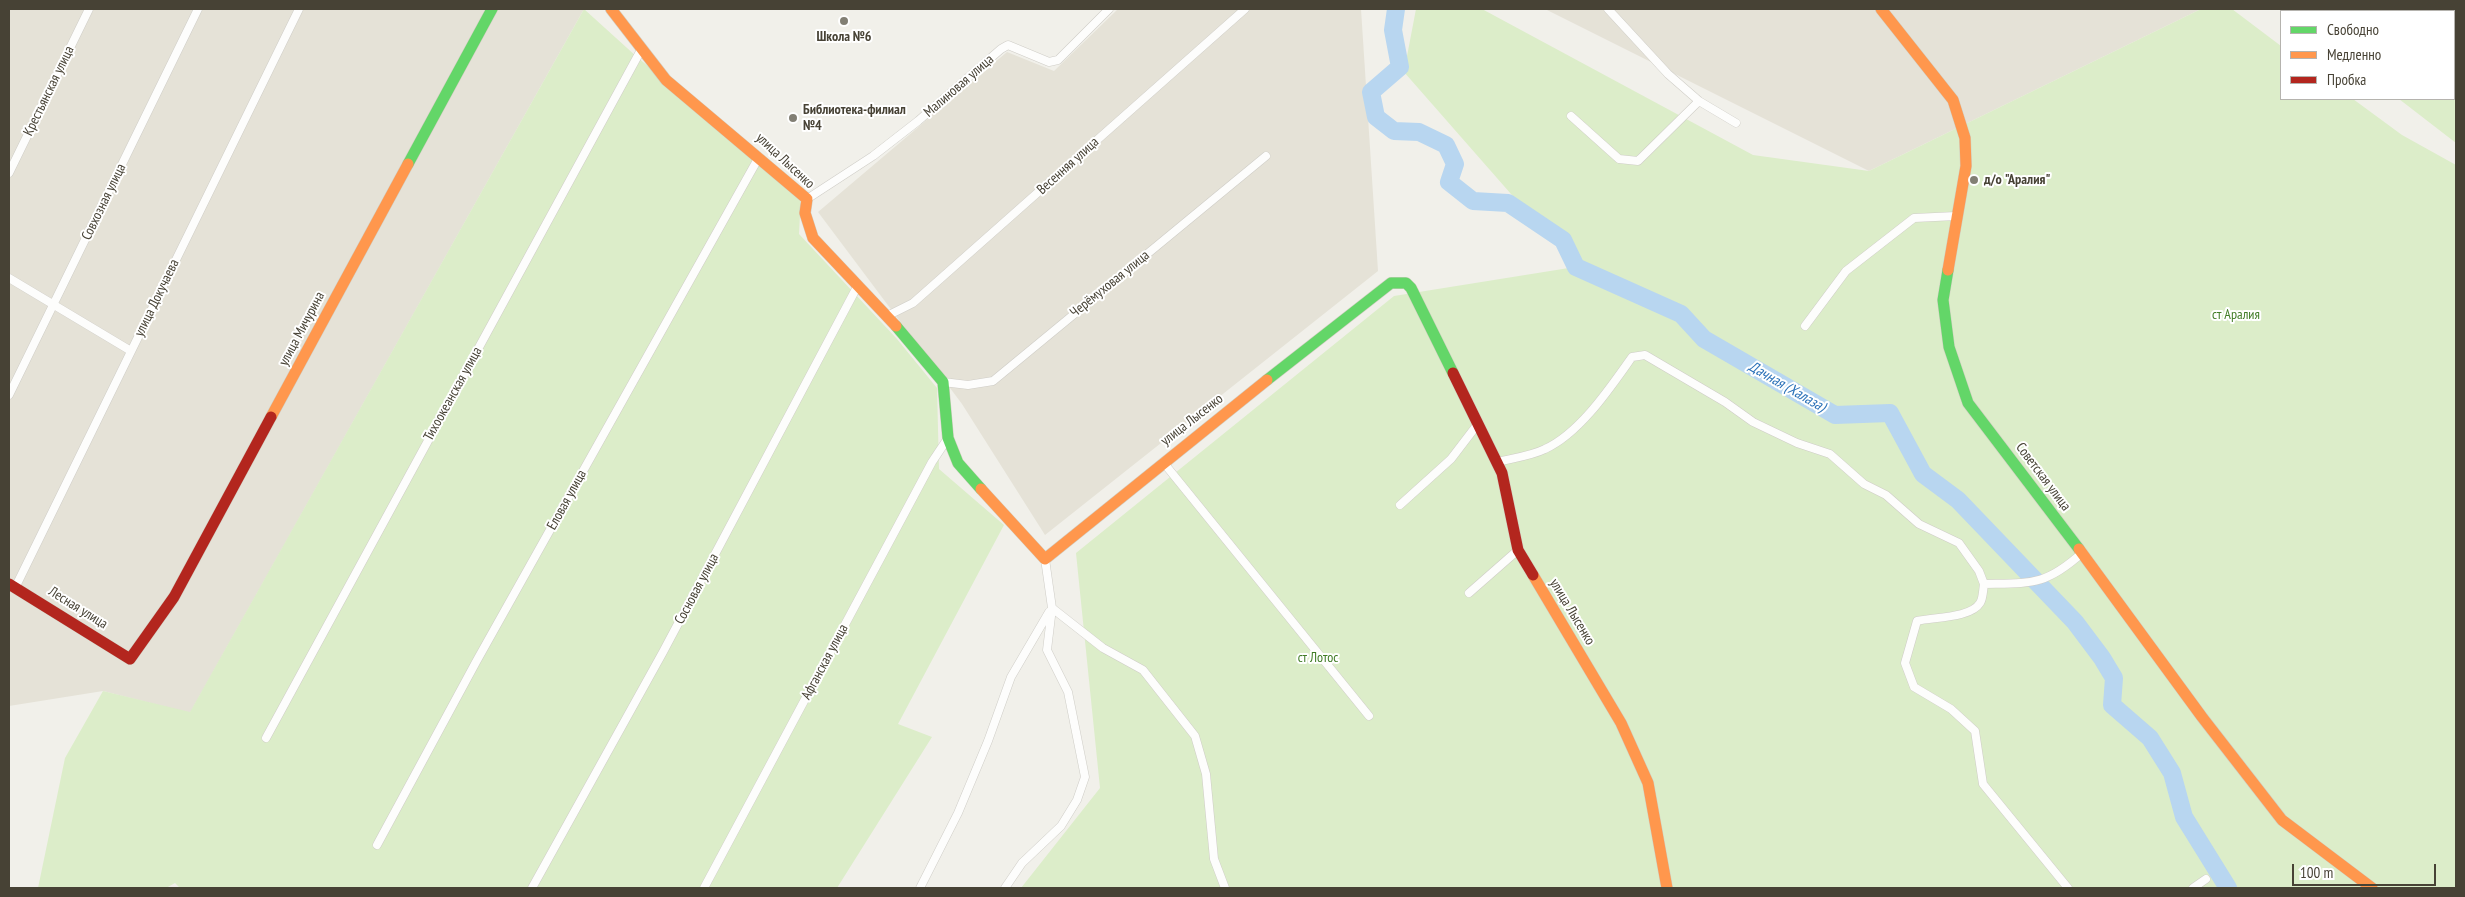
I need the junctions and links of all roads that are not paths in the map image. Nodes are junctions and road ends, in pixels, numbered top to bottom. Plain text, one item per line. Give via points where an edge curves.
1 (89, 9) edge
2 (198, 9) edge
3 (299, 9) edge
4 (492, 9) edge
5 (611, 9) edge
6 (1109, 9) edge
7 (1245, 9) edge
8 (1608, 9) edge
9 (1881, 9) edge
10 (640, 50) junction
11 (1699, 101) junction
12 (1571, 116) dead end
13 (1736, 123) dead end
14 (1266, 156) dead end
15 (759, 157) junction
16 (9, 172) edge
17 (807, 200) junction
18 (1956, 216) junction
19 (9, 278) edge
20 (857, 287) junction
21 (55, 304) junction
22 (887, 316) junction
23 (1806, 326) dead end
24 (131, 351) junction
25 (943, 382) junction
26 (9, 395) edge
27 (1477, 425) junction
28 (948, 438) junction
29 (1163, 462) junction
30 (1497, 462) junction
31 (1400, 505) dead end
32 (1518, 550) junction
33 (2082, 552) junction
34 (1045, 559) junction
35 (1984, 584) junction
36 (12, 586) edge
37 (1469, 593) dead end
38 (1052, 608) junction
39 (130, 659) joint
40 (1369, 716) dead end
41 (266, 738) dead end
42 (378, 845) dead end
43 (2206, 879) dead end
44 (532, 888) edge
45 (704, 888) edge
46 (920, 888) edge
47 (1005, 888) edge
48 (1225, 888) edge
49 (1667, 888) edge
50 (2068, 888) edge
51 (2193, 888) edge
52 (2372, 888) edge

1 - 16 street, Крестьянская улица
2 - 21 street, Совхозная улица
3 - 24 street, улица Докучаева
4 - 39 street, улица Мичурина via 174,597
5 - 10 street, улица Лысенко
6 - 17 street, Малиновая улица via 1058,60 1049,62 1008,45 1001,49 911,127
7 - 22 street, Весенняя улица via 913,303
8 - 11 street via 1668,74
9 - 18 street, Советская улица via 1953,100 1965,138 1966,166
10 - 15 street, улица Лысенко via 666,80
10 - 41 street, Тихоокеанская улица
11 - 12 street via 1638,161 1619,159
11 - 13 street
14 - 25 street, Черёмуховая улица via 993,381 968,385
15 - 17 street, улица Лысенко
15 - 42 street, Еловая улица via 476,662
17 - 20 street, улица Лысенко via 806,213 814,238
18 - 23 street via 1914,218 1846,271
18 - 33 street, Советская улица via 1943,300 1949,347 1968,402
19 - 21 street
20 - 22 street, улица Лысенко
20 - 44 street, Сосновая улица via 663,652
21 - 24 street
21 - 26 street, Совхозная улица
22 - 25 street, улица Лысенко
24 - 36 street, улица Докучаева
25 - 28 street
27 - 29 street, улица Лысенко via 1411,288 1400,282 1385,286
27 - 30 street, улица Лысенко
27 - 31 street via 1451,459
28 - 34 street via 958,462
28 - 45 street, Афганская улица via 932,462
29 - 34 street, улица Лысенко
29 - 40 street
30 - 32 street, улица Лысенко
30 - 35 street via 1543,450 1559,442 1582,422 1632,357 1646,355 1753,422 1797,443 1830,454 1864,484 1886,494 1919,524 1959,543
32 - 37 street
32 - 49 street, улица Лысенко via 1621,723 1648,783
33 - 35 street via 2064,569 2034,583
33 - 52 street, Советская улица via 2202,717 2282,820
34 - 38 street
35 - 50 street via 1981,603 1969,613 1917,621 1905,663 1914,687 1951,709 1975,732 1983,784
36 - 39 street, Лесная улица
38 - 46 street via 1011,677 958,813
38 - 47 street via 1047,650 1068,692 1085,777 1077,800 1061,826 1022,863
38 - 48 street via 1103,648 1143,670 1195,736 1206,774 1214,859
43 - 51 street

